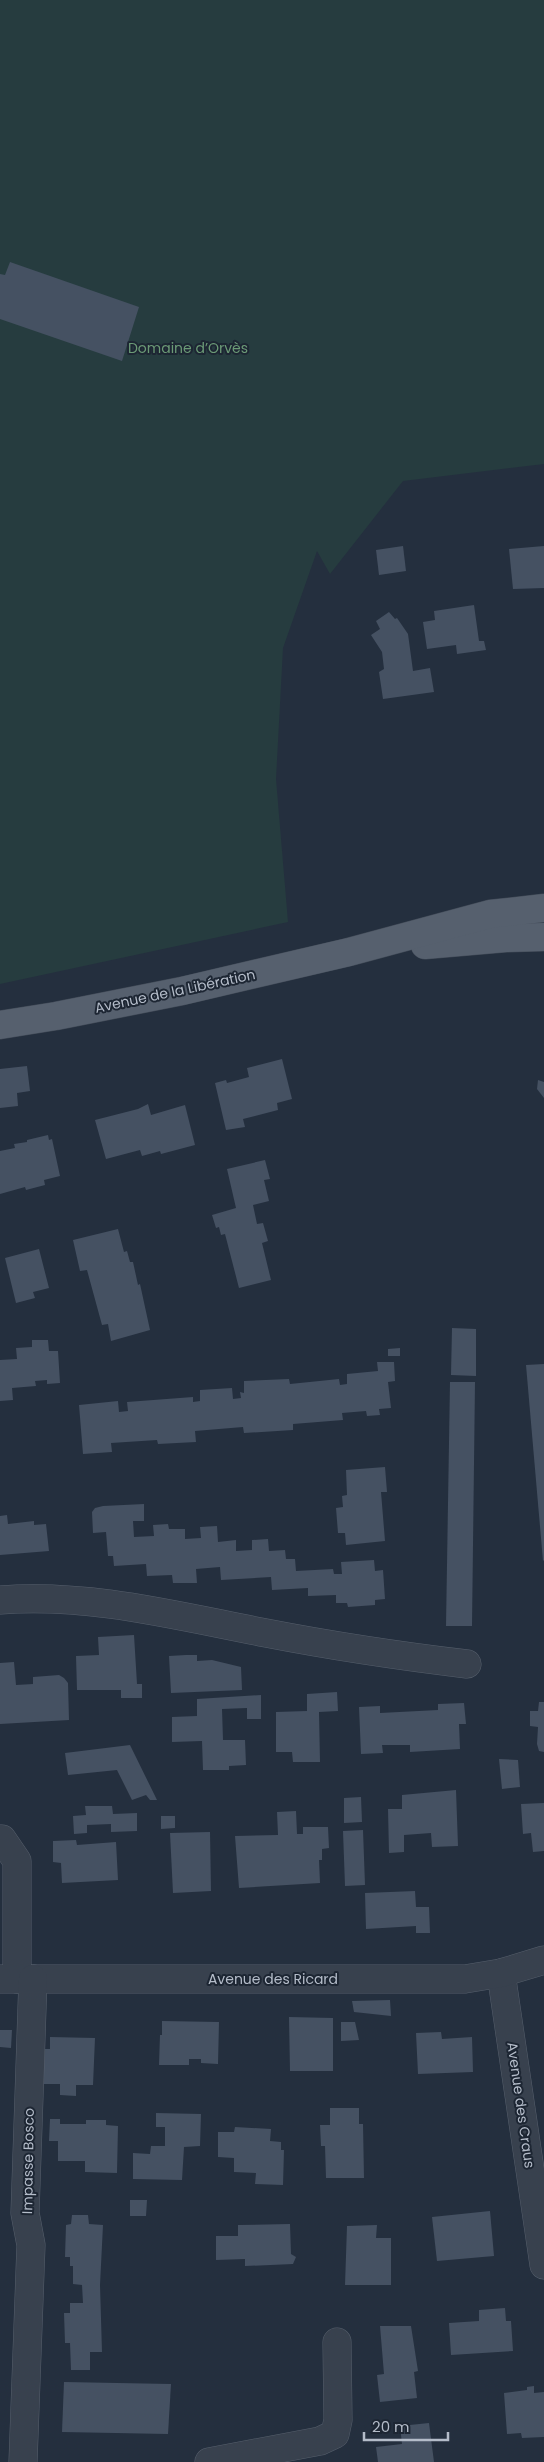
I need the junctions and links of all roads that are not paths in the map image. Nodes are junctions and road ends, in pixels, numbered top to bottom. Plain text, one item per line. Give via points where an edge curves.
1 (544, 908) edge
2 (544, 937) edge
3 (349, 952) junction
4 (0, 1025) edge
5 (0, 1600) edge
6 (467, 1664) dead end
7 (2, 1839) dead end
8 (544, 1960) edge
9 (501, 1973) junction
10 (17, 1979) edge
11 (544, 2266) edge
12 (337, 2342) dead end
13 (23, 2462) edge
14 (209, 2462) edge

1 - 3 main road, Avenue de la Libération via 490,914
2 - 3 main road, Avenue de la Libération
3 - 4 main road, Avenue de la Libération via 182,990
5 - 6 street via 105,1602 343,1648
7 - 10 street, Impasse Bosco via 17,1860
8 - 9 street, Avenue des Ricard
9 - 10 street, Avenue des Ricard via 465,1979 427,1980
9 - 11 street, Avenue des Craus
10 - 13 street, Impasse Bosco via 25,2213 32,2245
12 - 14 street via 338,2420 335,2434 320,2441

